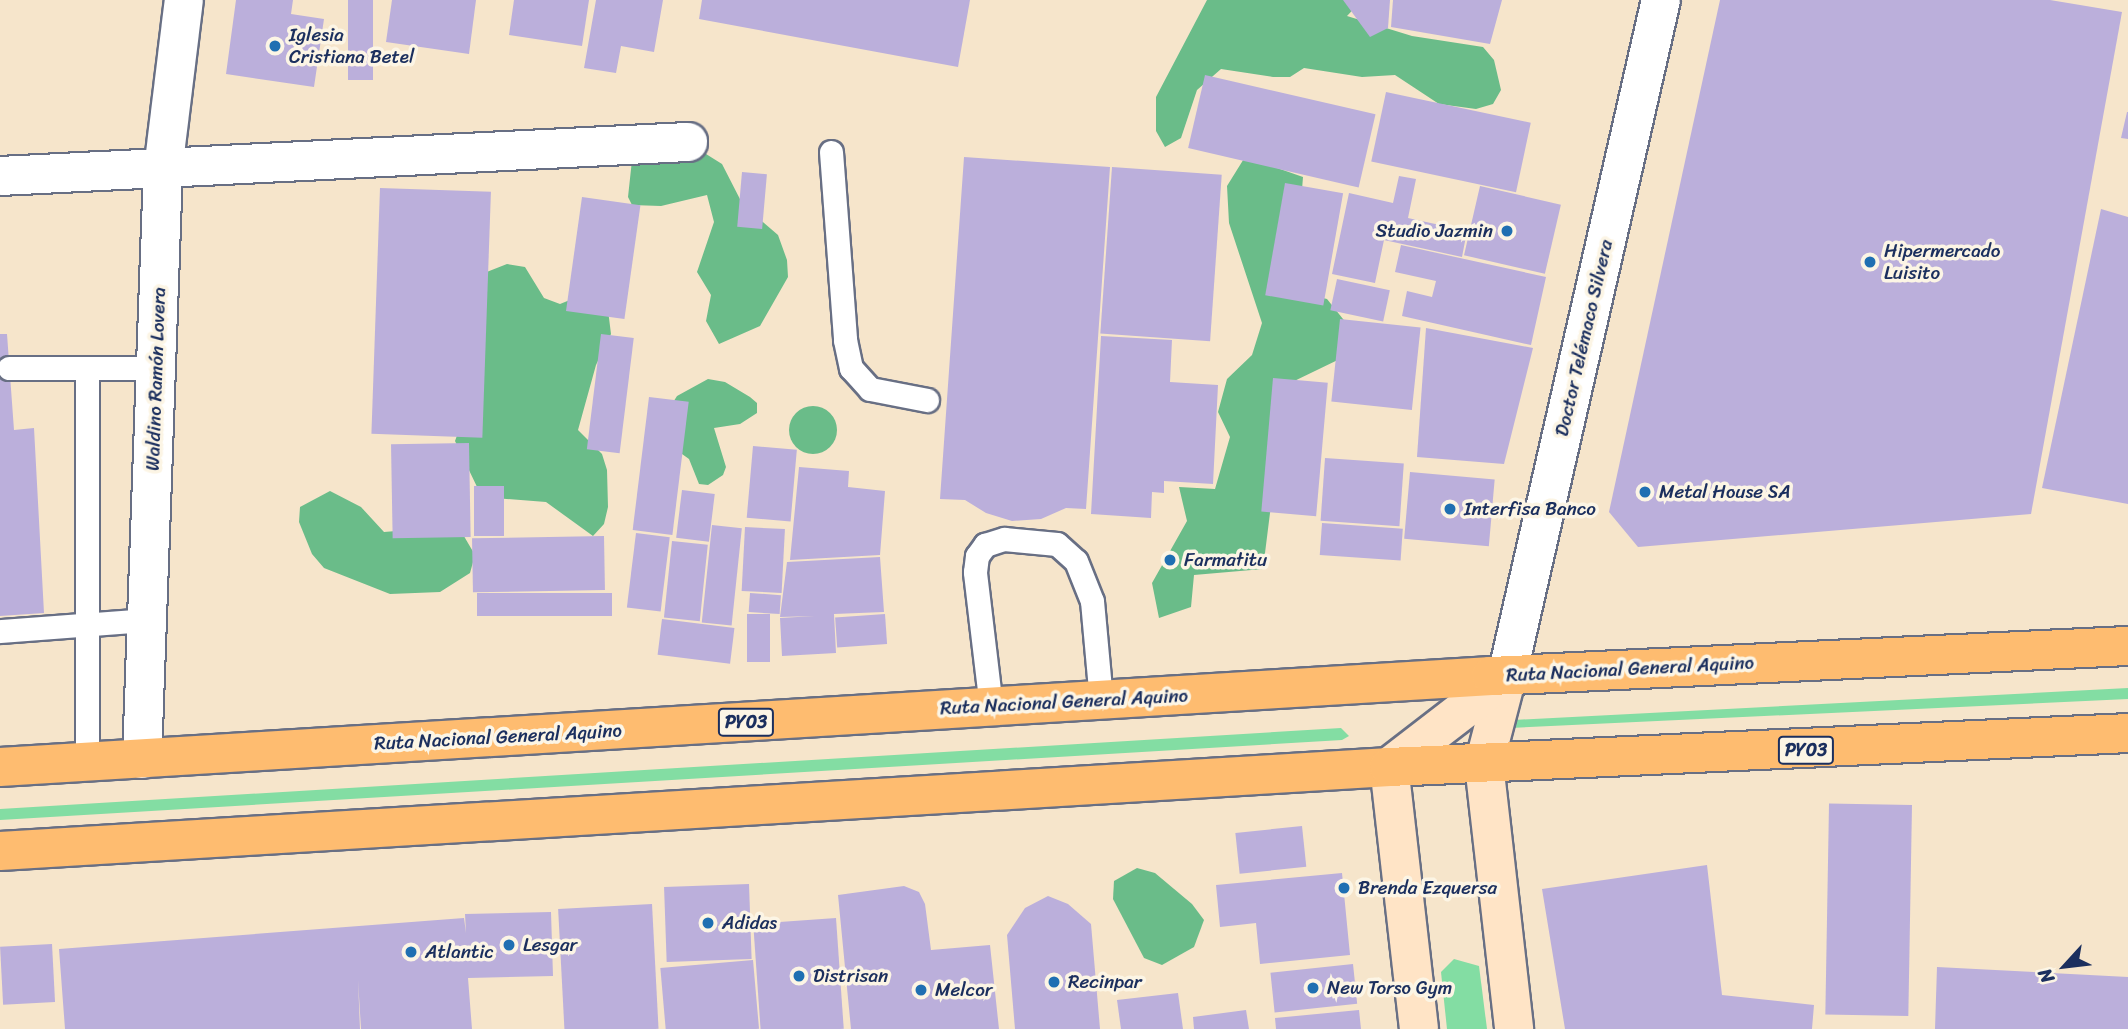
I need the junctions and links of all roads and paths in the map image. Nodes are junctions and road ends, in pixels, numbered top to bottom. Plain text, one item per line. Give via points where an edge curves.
1 (184, 0) edge
2 (1661, 0) edge
3 (688, 142) dead end
4 (831, 152) dead end
5 (163, 170) junction
6 (0, 176) edge
7 (9, 368) dead end
8 (87, 368) junction
9 (156, 368) junction
10 (927, 400) dead end
11 (147, 620) junction
12 (83, 625) junction
13 (0, 631) edge
14 (2128, 646) edge
15 (1507, 676) junction
16 (1101, 700) junction
17 (991, 707) junction
18 (2128, 733) edge
19 (142, 759) junction
20 (87, 762) junction
21 (1484, 764) junction
22 (0, 767) edge
23 (1389, 767) junction
24 (0, 851) edge
25 (1419, 1029) edge
26 (1514, 1029) edge

1 - 5 street, Waldino Ramón Lovera
2 - 15 street, Doctor Telémaco Silvera
3 - 5 street
4 - 10 lane via 851,368 870,389
5 - 6 street
5 - 9 street, Waldino Ramón Lovera
7 - 8 lane
8 - 9 lane
8 - 12 lane
9 - 11 street, Waldino Ramón Lovera
11 - 12 lane
11 - 19 street, Waldino Ramón Lovera
12 - 13 lane
12 - 20 lane
14 - 15 highway, Ruta Nacional General Aquino / PY03
15 - 16 highway, Ruta Nacional General Aquino / PY03
15 - 21 street
15 - 23 street
16 - 17 highway, Ruta Nacional General Aquino / PY03
16 - 17 lane via 1092,601 1076,561 1057,544 1004,539 985,545 977,556 975,572
17 - 19 highway, Ruta Nacional General Aquino / PY03
18 - 21 highway, PY03
19 - 20 highway, Ruta Nacional General Aquino / PY03
20 - 22 highway, Ruta Nacional General Aquino / PY03
21 - 23 highway, PY03
21 - 26 street
23 - 24 highway, PY03
23 - 25 street

